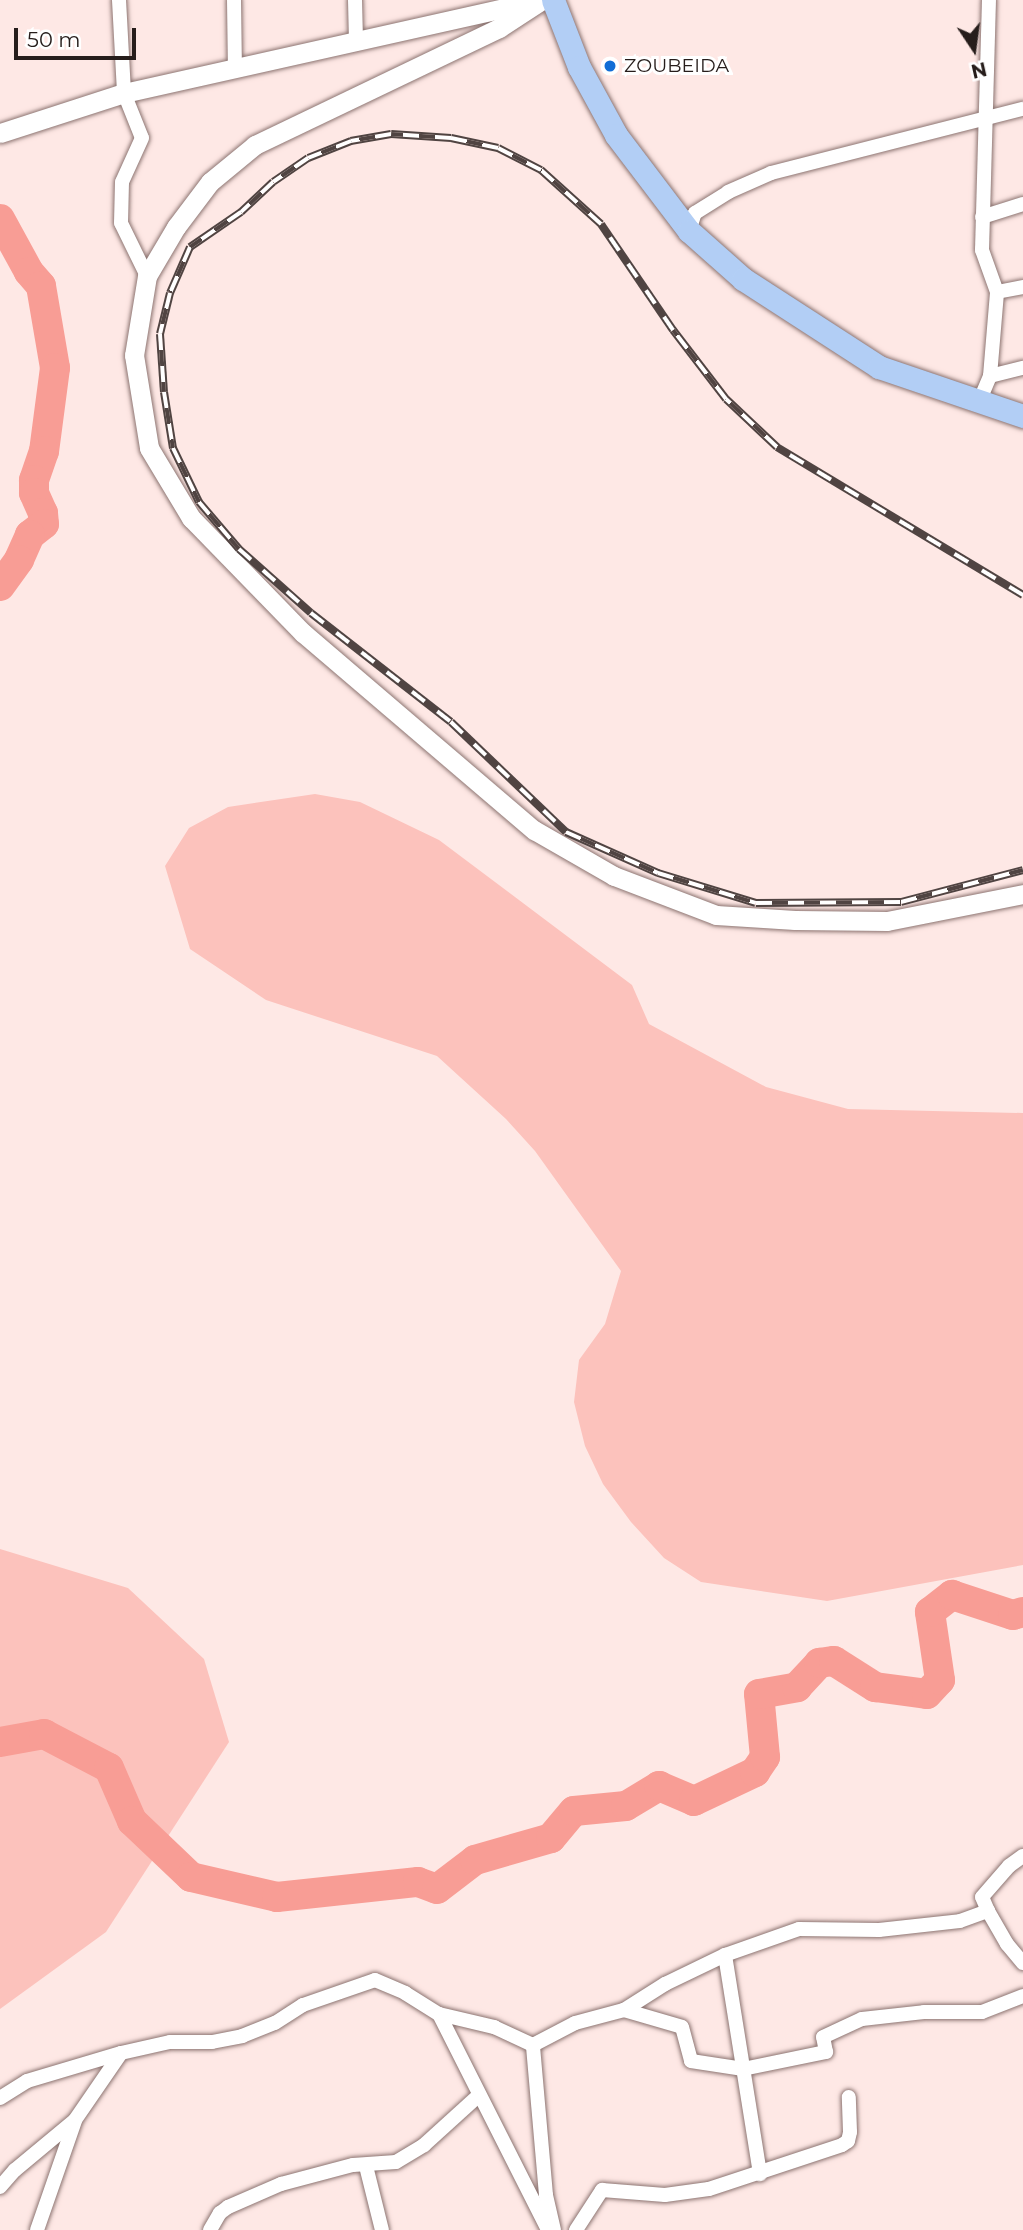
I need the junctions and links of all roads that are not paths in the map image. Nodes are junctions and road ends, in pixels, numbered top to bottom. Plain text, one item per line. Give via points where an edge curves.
1 (119, 0) edge
2 (234, 0) edge
3 (355, 0) edge
4 (540, 0) edge
5 (553, 0) edge
6 (989, 0) edge
7 (355, 41) junction
8 (235, 68) junction
9 (124, 93) junction
10 (1023, 109) edge
11 (983, 118) junction
12 (0, 133) edge
13 (1023, 205) edge
14 (982, 217) junction
15 (689, 231) junction
16 (147, 276) junction
17 (1023, 287) edge
18 (996, 292) junction
19 (1023, 368) edge
20 (989, 376) junction
21 (979, 402) junction
22 (1023, 416) edge
23 (1023, 894) edge
24 (1023, 1856) edge
25 (988, 1911) junction
26 (725, 1955) junction
27 (1023, 1963) edge
28 (1023, 1996) edge
29 (624, 2010) junction
30 (439, 2014) junction
31 (533, 2045) junction
32 (121, 2053) junction
33 (743, 2068) junction
34 (478, 2096) junction
35 (849, 2097) dead end
36 (0, 2098) edge
37 (75, 2120) junction
38 (366, 2166) junction
39 (760, 2174) junction
40 (0, 2187) edge
41 (37, 2230) edge
42 (210, 2230) edge
43 (382, 2230) edge
44 (548, 2230) edge
45 (554, 2230) edge
46 (576, 2230) edge

1 - 9 street
2 - 8 street
3 - 7 street
4 - 7 street
4 - 16 street via 499,28 255,145 210,182
5 - 15 main road via 579,67 616,135
6 - 11 street
7 - 8 street
8 - 9 street
9 - 12 street
9 - 16 street via 142,138 122,182 121,223
10 - 11 street
11 - 14 street
11 - 15 street via 771,173 695,213
13 - 14 street
14 - 18 street via 982,250
15 - 21 main road via 743,279 879,367
16 - 23 street via 134,355 149,448 191,518 303,633 534,830 614,876 716,915 887,921
17 - 18 street
18 - 20 street
19 - 20 street
20 - 21 street
21 - 22 main road
24 - 25 street via 982,1896
25 - 26 street via 960,1921 879,1930 799,1929
25 - 27 street
26 - 29 street via 664,1984
26 - 33 street
28 - 33 street via 982,2012 924,2012 862,2020 823,2037 826,2052
29 - 31 street via 575,2023
29 - 33 street via 682,2027 691,2061
30 - 31 street via 494,2027
30 - 32 street via 375,1980 303,2005 242,2036 170,2042
30 - 34 street
31 - 45 street
32 - 36 street via 27,2081
32 - 37 street
33 - 39 street
34 - 38 street via 409,2155 396,2162
34 - 44 street
35 - 39 street via 848,2141
37 - 40 street
37 - 41 street
38 - 42 street via 353,2165 262,2192 228,2207
38 - 43 street
39 - 46 street via 687,2193 642,2195 602,2190

